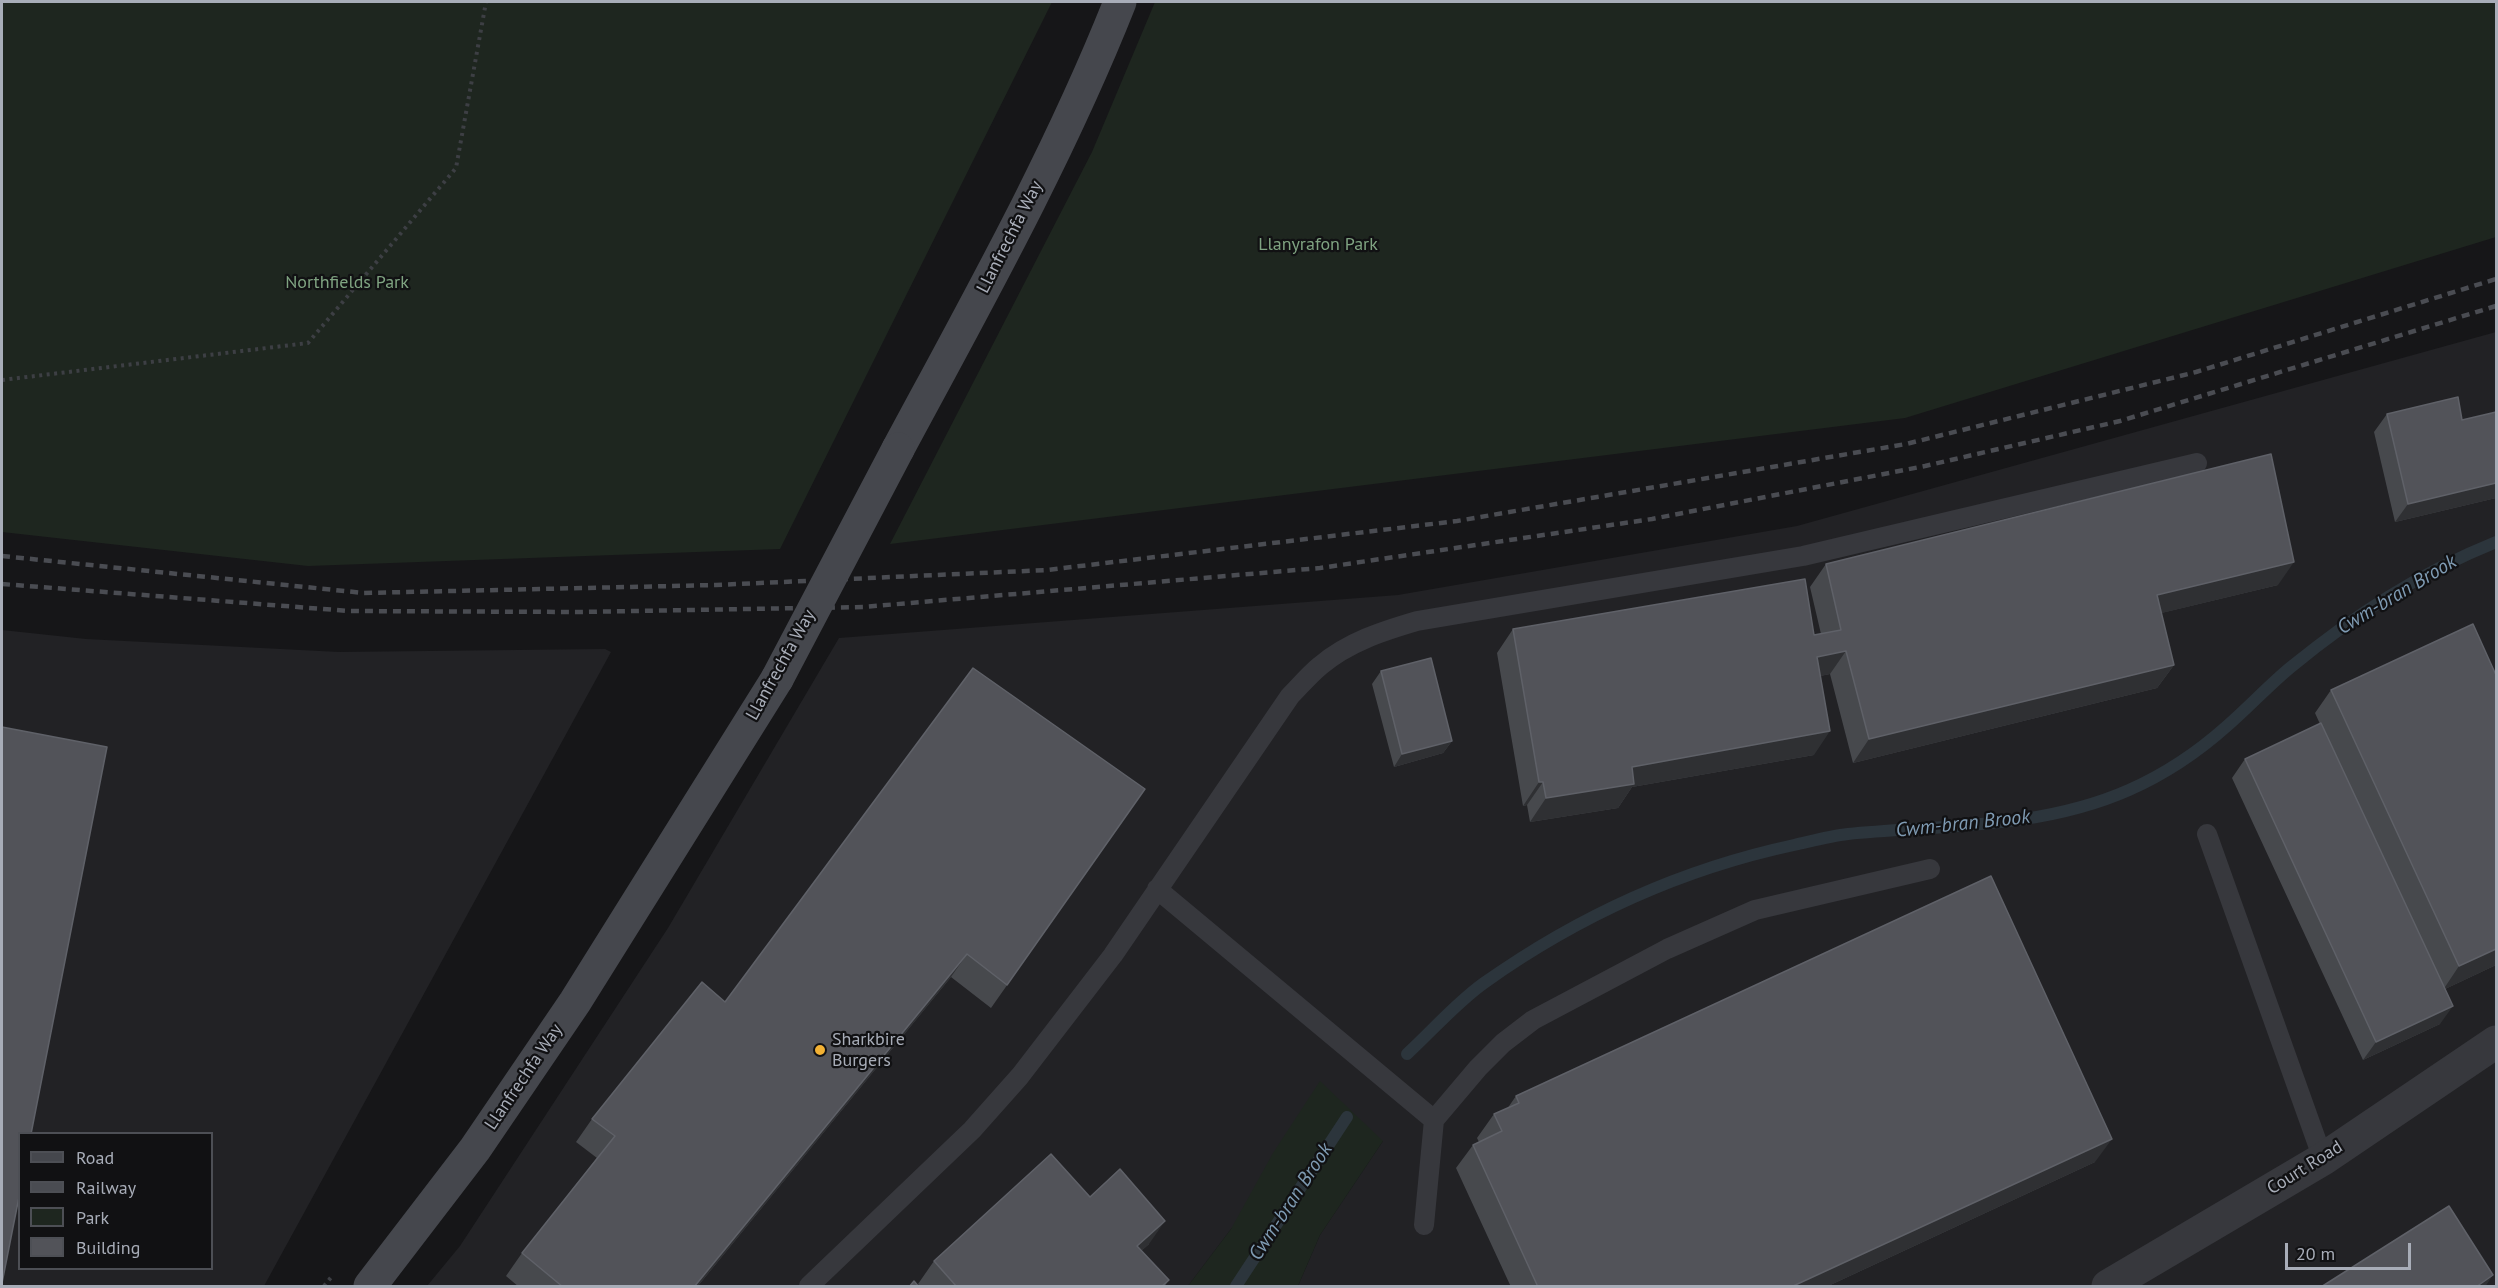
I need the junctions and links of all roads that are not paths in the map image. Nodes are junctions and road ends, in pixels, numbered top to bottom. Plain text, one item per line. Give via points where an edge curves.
1 (1120, 2) edge
2 (2196, 463) dead end
3 (2207, 834) dead end
4 (1930, 869) dead end
5 (1157, 889) junction
6 (2496, 1042) edge
7 (1434, 1120) junction
8 (2323, 1158) junction
9 (1424, 1225) dead end
10 (373, 1286) edge
11 (809, 1287) edge
12 (2108, 1287) edge

1 - 10 street, Llanfrechfa Way, bridge via 1098,58 1002,255 777,679 575,1002 475,1149
2 - 5 lane via 1803,556 1417,621 1383,631 1350,645 1320,666 1290,696
3 - 8 lane
4 - 7 lane via 1755,910 1667,949 1533,1020 1478,1068
5 - 7 lane
5 - 11 lane via 1113,955 1020,1076 972,1130
6 - 8 street, Court Road
7 - 9 lane
8 - 12 street, Court Road

